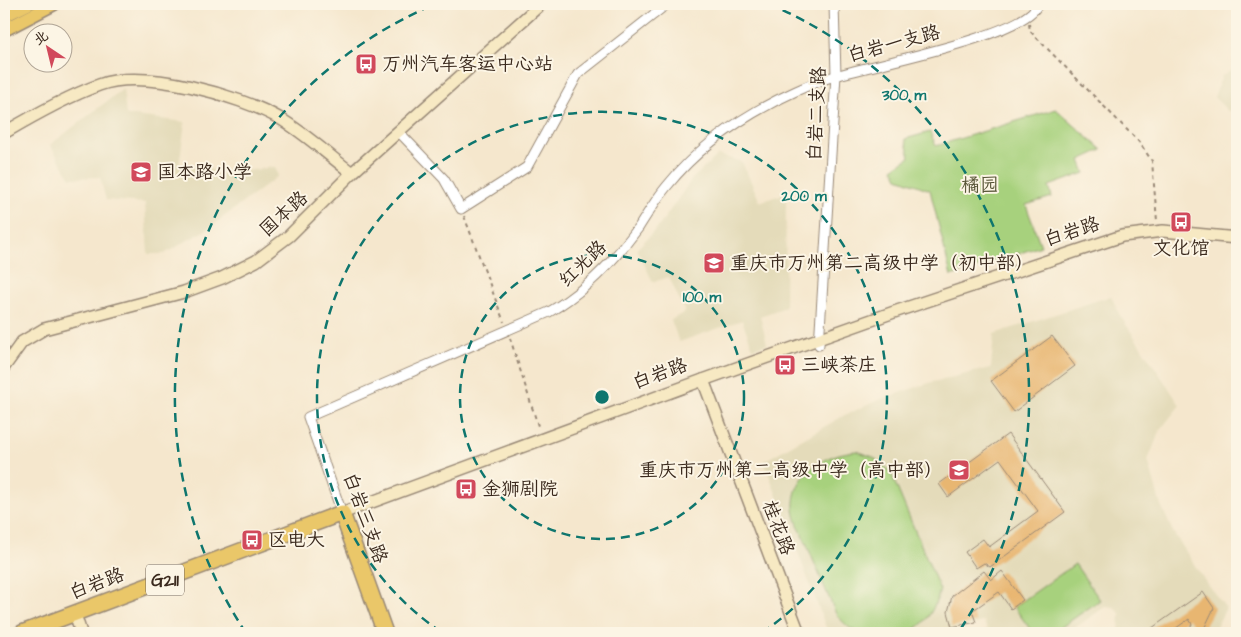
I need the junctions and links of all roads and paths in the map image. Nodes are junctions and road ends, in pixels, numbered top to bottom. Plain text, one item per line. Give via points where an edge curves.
1 (28, 4) edge
2 (54, 4) edge
3 (541, 4) edge
4 (667, 4) edge
5 (834, 4) edge
6 (1038, 4) edge
7 (4, 16) edge
8 (1028, 17) junction
9 (4, 30) edge
10 (836, 76) junction
11 (398, 131) junction
12 (4, 133) edge
13 (352, 172) junction
14 (461, 210) junction
15 (1157, 221) dead end
16 (1237, 238) edge
17 (1237, 245) edge
18 (507, 330) junction
19 (819, 342) junction
20 (4, 367) edge
21 (704, 383) junction
22 (308, 417) joint
23 (540, 431) dead end
24 (343, 516) junction
25 (75, 614) junction
26 (22, 633) edge
27 (82, 633) edge
28 (386, 633) edge
29 (799, 633) edge

1 - 7 main road
2 - 9 main road
3 - 11 main road, 国本路
4 - 14 street via 578,74 526,167
5 - 10 street, 白岩二支路
6 - 8 street, 白岩一支路
8 - 10 street, 白岩一支路 via 987,34
8 - 15 path via 1030,31 1139,142 1152,161
10 - 18 street, 红光路 via 779,98 721,133 668,185 592,282 550,312
10 - 19 street, 白岩二支路
11 - 13 main road, 国本路
11 - 14 street via 444,179
12 - 13 main road via 100,84 124,80 153,81 206,90 256,106 280,119
13 - 20 main road, 国本路 via 289,236 256,261 184,292 44,329 22,342
14 - 18 path
16 - 19 main road, 白岩路 via 1163,231 1122,236
17 - 19 main road, 白岩路 via 1163,238 1125,242
18 - 22 street, 红光路
18 - 23 path
19 - 21 main road, 白岩路
21 - 24 main road, 白岩路
21 - 29 main road, 桂花路
22 - 24 street, 白岩三支路
24 - 25 highway, 白岩路 / G211
24 - 28 highway, 白岩三支路
25 - 26 highway, 白岩路 / G211
25 - 27 main road

